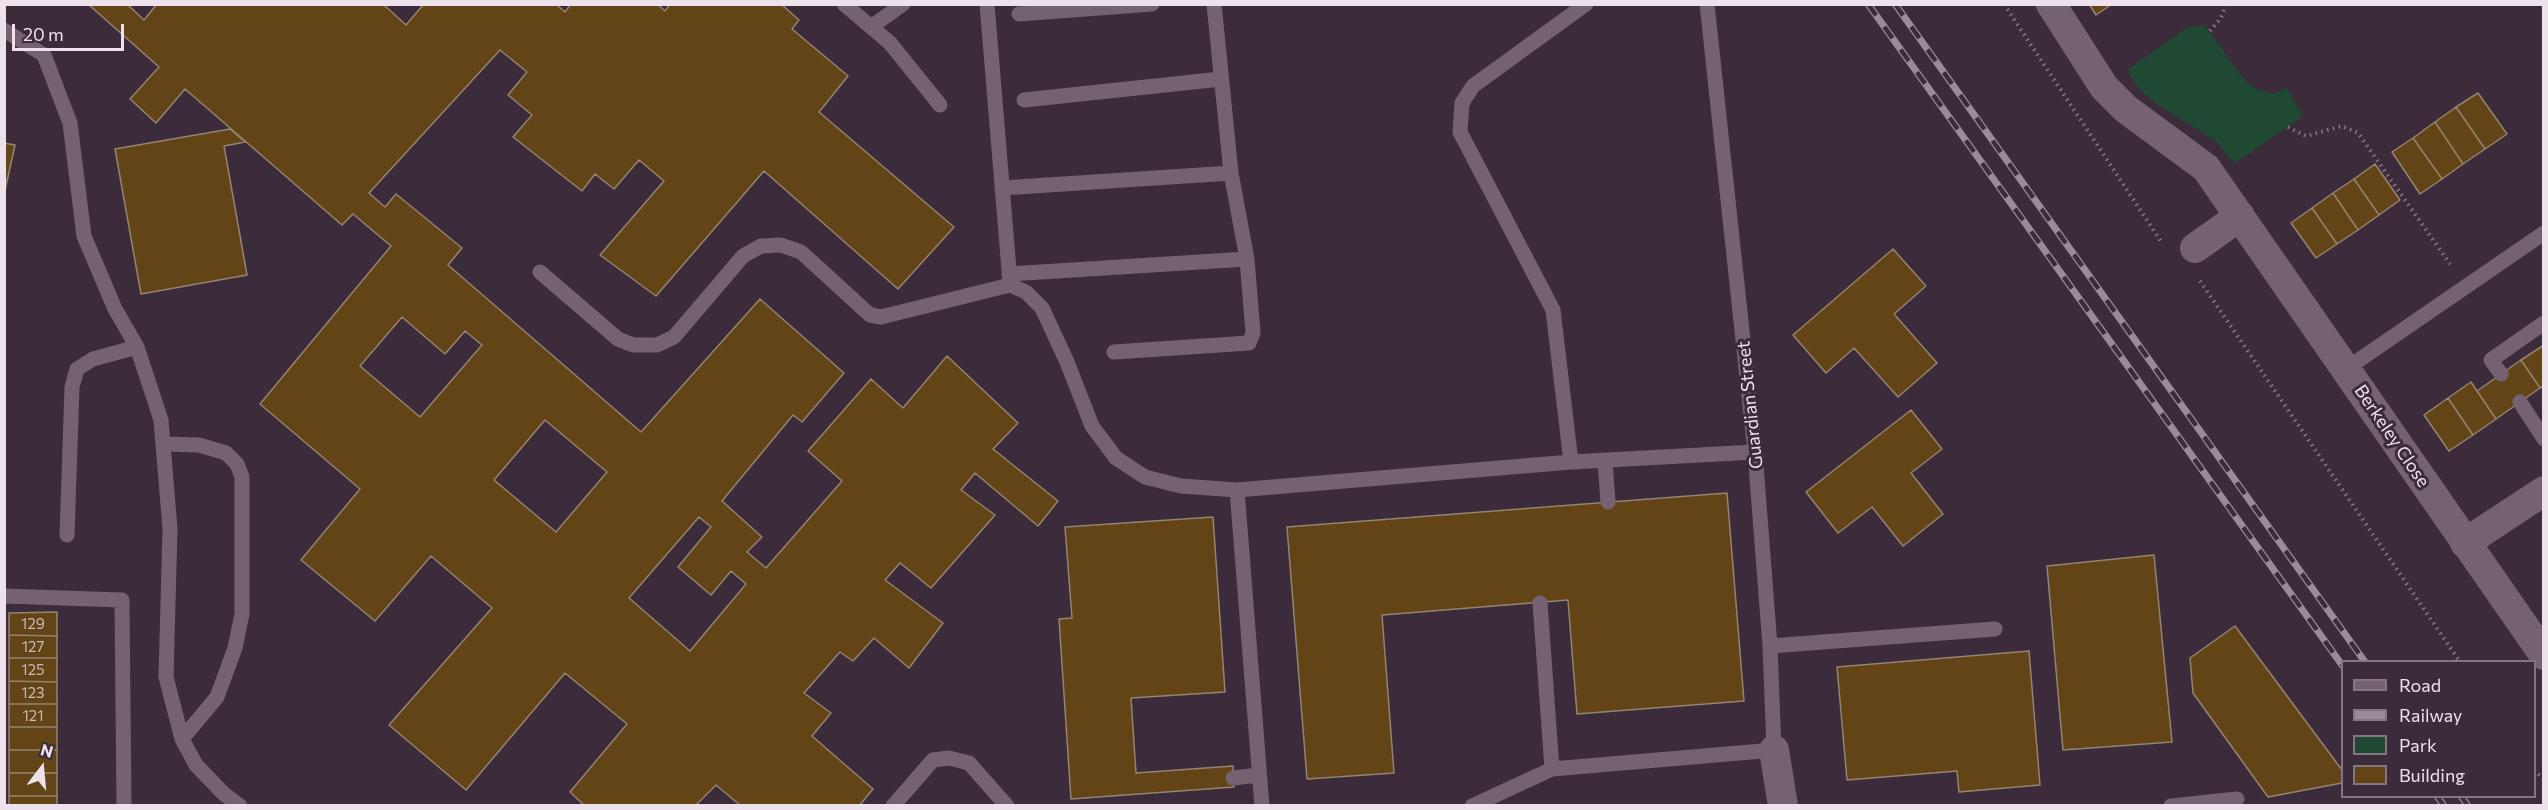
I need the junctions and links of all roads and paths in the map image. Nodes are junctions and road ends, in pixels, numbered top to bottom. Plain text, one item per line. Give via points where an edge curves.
1 (844, 4) edge
2 (903, 4) edge
3 (987, 4) edge
4 (1152, 4) edge
5 (1214, 4) edge
6 (1586, 4) edge
7 (1707, 4) edge
8 (2004, 4) edge
9 (2050, 4) edge
10 (2226, 4) edge
11 (1019, 14) dead end
12 (872, 27) junction
13 (4, 30) edge
14 (2210, 32) dead end
15 (1221, 79) junction
16 (1024, 100) dead end
17 (939, 105) dead end
18 (2288, 126) dead end
19 (1231, 173) junction
20 (1002, 188) junction
21 (2240, 216) junction
22 (2544, 233) edge
23 (1246, 259) junction
24 (2187, 259) junction
25 (540, 272) dead end
26 (1010, 280) junction
27 (2466, 286) junction
28 (2544, 323) edge
29 (137, 347) junction
30 (1114, 352) dead end
31 (2346, 369) junction
32 (2501, 374) dead end
33 (2520, 402) dead end
34 (2544, 439) edge
35 (163, 444) junction
36 (1755, 452) junction
37 (1605, 460) junction
38 (1571, 462) junction
39 (1237, 490) junction
40 (2544, 491) edge
41 (1608, 502) dead end
42 (67, 535) dead end
43 (2465, 543) junction
44 (4, 596) edge
45 (1540, 603) dead end
46 (1995, 629) dead end
47 (1770, 646) junction
48 (2544, 655) edge
49 (2459, 660) edge
50 (182, 739) junction
51 (1774, 750) junction
52 (1552, 769) junction
53 (1259, 775) junction
54 (1233, 778) dead end
55 (2237, 799) dead end
56 (124, 806) edge
57 (240, 806) edge
58 (892, 806) edge
59 (1007, 806) edge
60 (1262, 806) edge
61 (1472, 806) edge
62 (1783, 806) edge
63 (2171, 806) edge

1 - 12 lane
2 - 12 lane
3 - 20 lane
4 - 11 lane
5 - 15 lane
6 - 38 lane via 1473,86 1462,103 1460,132 1553,310
7 - 36 lane, Guardian Street
8 - 24 path
9 - 21 street, Berkeley Close via 2104,87 2126,109 2206,168
10 - 14 path
12 - 17 lane via 890,43
13 - 29 lane via 44,55 70,123 84,236 115,309
15 - 16 lane
15 - 19 lane
18 - 27 path via 2306,136 2342,126 2358,133
19 - 20 lane
19 - 23 lane
20 - 26 lane
21 - 24 street
21 - 31 street, Berkeley Close
22 - 27 lane
23 - 26 lane
23 - 30 lane via 1253,333 1249,343
24 - 49 path
25 - 26 lane via 618,339 633,345 657,345 674,337 743,256 761,246 782,245 801,252 870,315 881,317
26 - 39 lane via 1042,308 1092,426 1116,459 1145,477 1181,486
27 - 31 lane
28 - 32 lane via 2491,360
29 - 35 lane via 161,420
29 - 42 lane via 93,359 77,369 72,387
31 - 43 street, Berkeley Close
33 - 34 lane
35 - 50 lane via 170,529 166,677
35 - 50 lane via 198,445 226,453 237,464 242,477 242,614 236,648 217,697
36 - 37 lane
36 - 47 lane, Guardian Street
37 - 38 lane
37 - 41 lane
38 - 39 lane
39 - 53 lane
40 - 43 street
43 - 48 street, Berkeley Close
44 - 56 lane via 122,600
45 - 52 lane
46 - 47 lane
47 - 51 lane, Guardian Street
50 - 57 lane via 196,765
51 - 52 lane
51 - 62 street, Guardian Street
52 - 61 lane
53 - 54 lane
53 - 60 lane
55 - 63 lane
58 - 59 lane via 933,760 949,758 969,763

